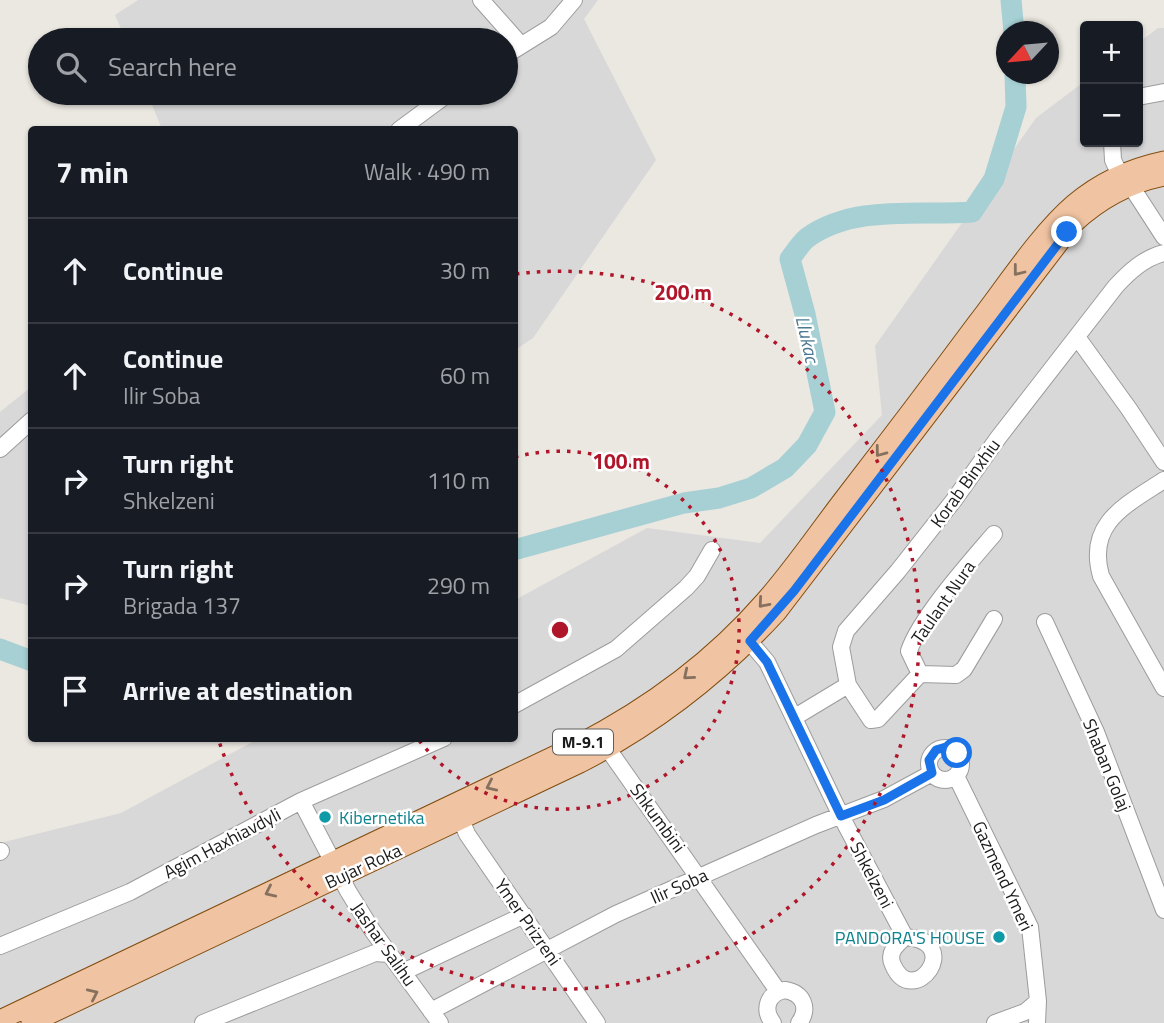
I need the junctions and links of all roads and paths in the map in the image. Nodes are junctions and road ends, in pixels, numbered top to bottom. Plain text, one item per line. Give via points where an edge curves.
1 (481, 0) edge
2 (574, 0) edge
3 (506, 28) edge
4 (518, 42) edge
5 (521, 45) junction
6 (518, 47) edge
7 (1164, 92) edge
8 (1143, 96) edge
9 (433, 105) edge
10 (404, 126) edge
11 (1112, 147) edge
12 (1164, 161) edge
13 (1164, 176) edge
14 (1125, 180) junction
15 (1164, 237) edge
16 (1164, 253) edge
17 (1077, 337) junction
18 (28, 424) edge
19 (0, 449) edge
20 (1164, 462) edge
21 (1164, 480) edge
22 (994, 534) dead end
23 (712, 550) dead end
24 (994, 619) dead end
25 (1045, 622) dead end
26 (745, 635) junction
27 (920, 674) junction
28 (848, 685) junction
29 (1164, 688) edge
30 (518, 703) edge
31 (795, 717) junction
32 (435, 742) edge
33 (608, 749) junction
34 (932, 773) junction
35 (956, 776) junction
36 (301, 801) junction
37 (841, 816) junction
38 (461, 820) junction
39 (335, 869) junction
40 (699, 876) junction
41 (1164, 910) edge
42 (524, 915) junction
43 (905, 937) dead end
44 (0, 946) edge
45 (548, 950) junction
46 (389, 954) junction
47 (403, 972) junction
48 (778, 991) junction
49 (1038, 1001) junction
50 (435, 1017) edge
51 (0, 1020) edge
52 (32, 1023) edge
53 (203, 1023) edge
54 (597, 1023) edge
55 (773, 1023) edge
56 (799, 1023) edge
57 (995, 1023) edge
58 (1037, 1023) edge

1 - 3 street
2 - 5 street via 551,27
4 - 5 street
5 - 6 street
7 - 8 street
9 - 10 street
11 - 14 street via 1113,160
12 - 14 main road, M-9.1
13 - 14 main road, M-9.1
14 - 15 street
14 - 26 main road, M-9.1 via 1083,197 1056,222
16 - 17 street, Korab Binxhiu via 1129,272
17 - 20 street
17 - 28 street, Korab Binxhiu via 954,500 846,631 841,647
18 - 19 street
21 - 29 street via 1107,521 1097,561
22 - 27 street, Taulant Nura via 912,643 909,651
23 - 30 street via 686,588 616,649
24 - 27 street via 956,675
25 - 41 street, Shaban Golaj via 1096,732
26 - 31 street, Shkelzeni via 767,662
26 - 33 main road, Bujar Roka / M-9.1 via 689,696
26 -> 39 main road, Bujar Roka / M-9.1 via 604,731
27 - 28 street via 878,719 871,720
28 - 31 street
31 - 37 street, Shkelzeni
32 - 36 street, Agim Haxhiavdyli
33 - 38 main road, Bujar Roka / M-9.1
33 - 40 street, Shkumbini
34 - 35 street via 942,780
34 - 35 street via 932,754 946,747 960,759
34 - 37 street, Ilir Soba via 884,800
35 - 49 street, Gazmend Ymeri via 1030,927
36 - 39 street, Bujar Roka
36 - 44 street, Agim Haxhiavdyli via 130,892
37 - 40 street, Ilir Soba
37 - 43 street, Shkelzeni
38 - 39 main road, Bujar Roka / M-9.1
38 - 42 street, Ymer Prizreni
39 - 46 street, Jashar Salihu
39 -> 51 main road, Bujar Roka / M-9.1
52 -> 39 main road, Bujar Roka / M-9.1
40 - 45 street, Ilir Soba
40 - 48 street, Shkumbini
42 - 45 street, Ymer Prizreni
42 - 47 street
45 - 50 street, Ilir Soba
45 - 54 street, Ymer Prizreni
46 - 47 street, Jashar Salihu
46 - 53 street via 375,953
47 - 50 street, Jashar Salihu
48 - 55 street via 768,1003
48 - 56 street, Shkumbini via 793,991 804,1002
49 - 57 street via 1025,1012
49 - 58 street, Gazmend Ymeri

